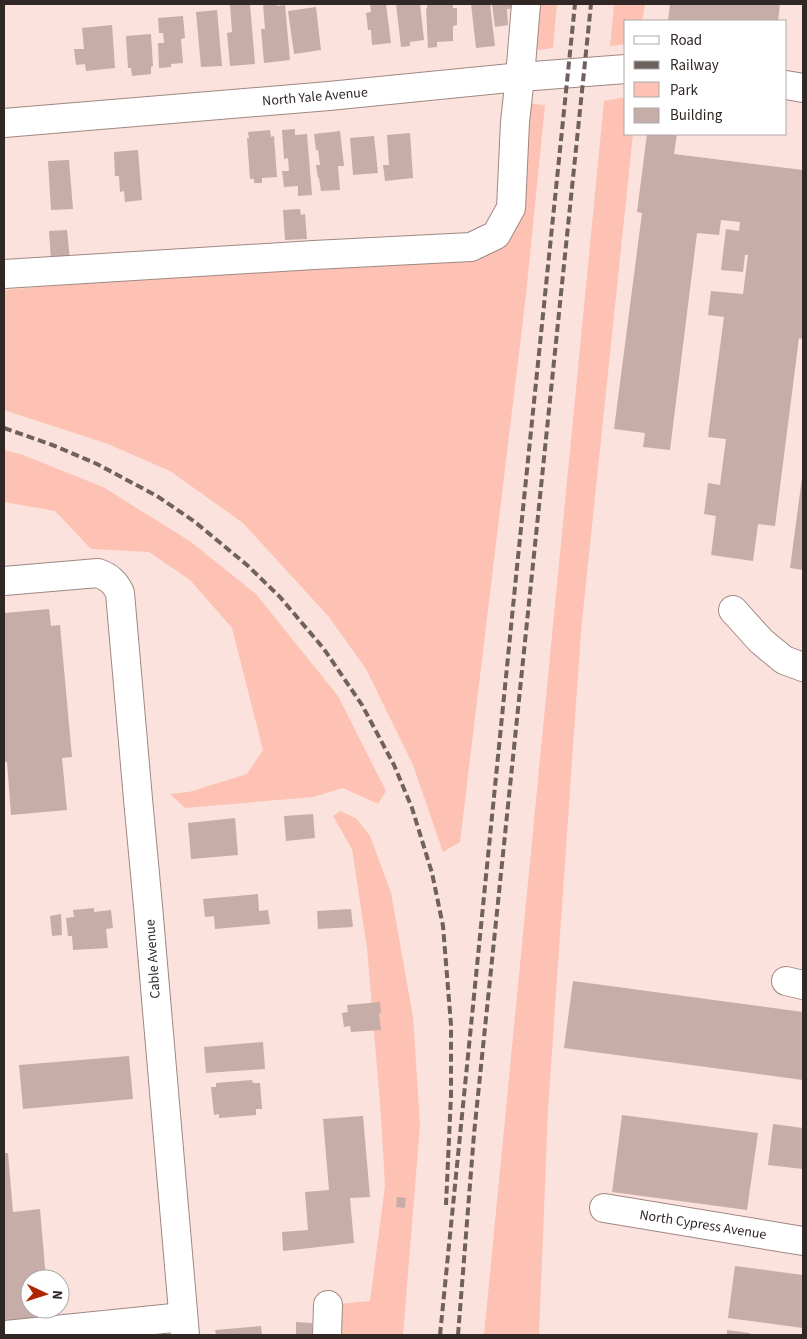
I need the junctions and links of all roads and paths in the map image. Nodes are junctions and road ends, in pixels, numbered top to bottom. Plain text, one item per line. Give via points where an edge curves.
1 (526, 4) edge
2 (624, 69) edge
3 (520, 77) junction
4 (787, 85) edge
5 (803, 88) edge
6 (4, 123) edge
7 (4, 274) edge
8 (4, 580) edge
9 (733, 610) dead end
10 (803, 668) edge
11 (604, 1208) dead end
12 (803, 1241) edge
13 (328, 1304) dead end
14 (184, 1326) edge
15 (6, 1335) edge
16 (327, 1335) edge

1 - 3 street
2 - 3 street, North Yale Avenue
3 - 6 street, North Yale Avenue
3 - 7 street via 511,208 496,235 471,246
4 - 5 street
8 - 14 street, Cable Avenue via 98,573 116,584 120,593
9 - 10 street via 761,641 784,660
11 - 12 street, North Cypress Avenue
13 - 16 street
14 - 15 street

